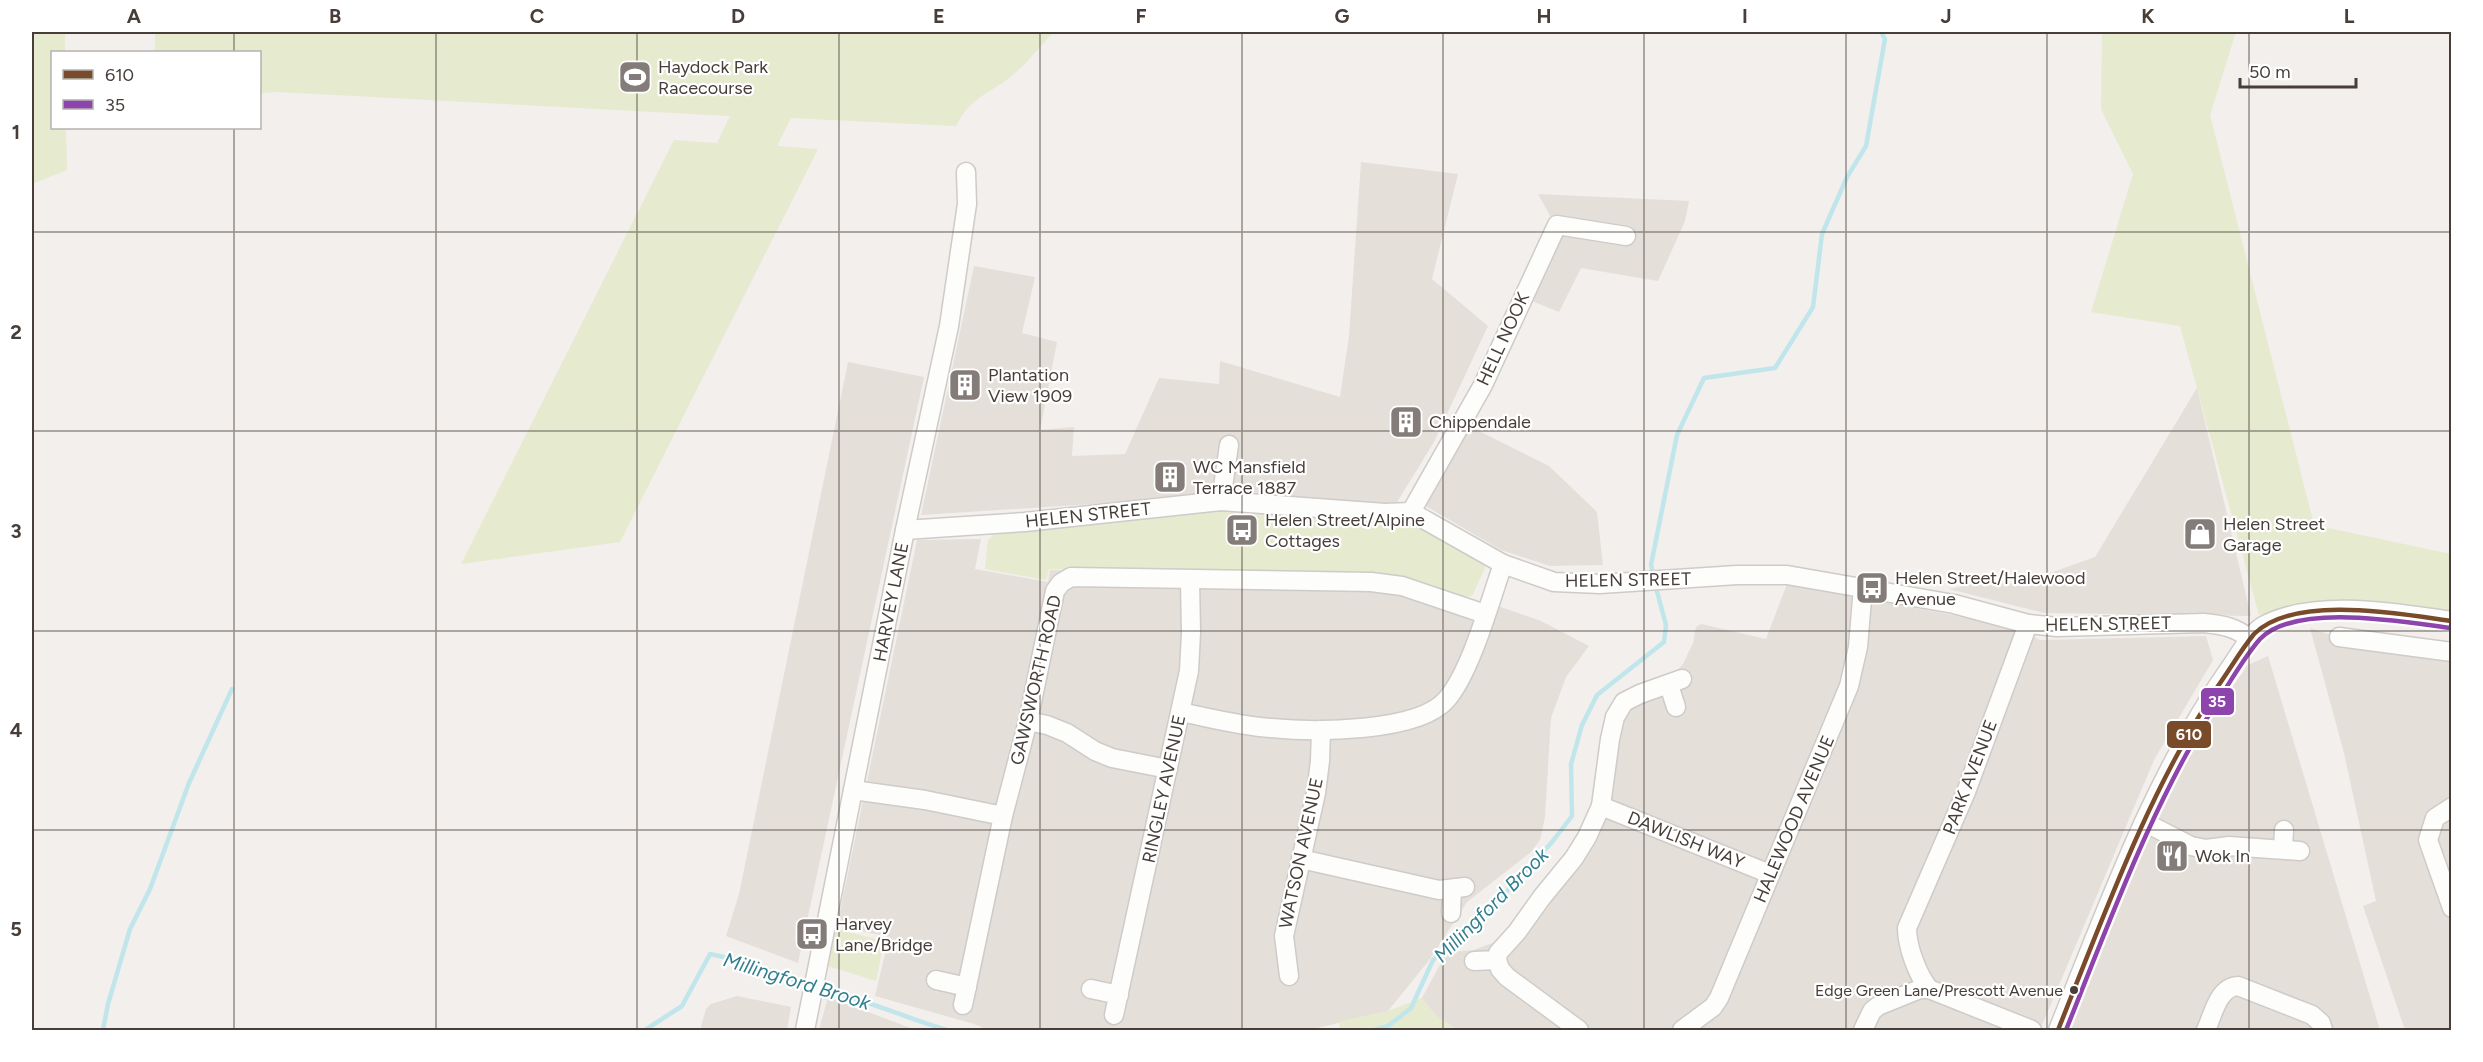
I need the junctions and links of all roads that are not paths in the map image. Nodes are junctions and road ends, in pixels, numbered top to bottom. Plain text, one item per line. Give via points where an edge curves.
1 (966, 172) dead end
2 (1626, 236) dead end
3 (1229, 445) dead end
4 (1221, 501) junction
5 (1411, 512) junction
6 (905, 530) junction
7 (1503, 564) junction
8 (1190, 580) junction
9 (1863, 587) junction
10 (1485, 614) junction
11 (2451, 621) edge
12 (2028, 624) junction
13 (2339, 637) dead end
14 (2251, 640) junction
15 (2451, 651) edge
16 (1676, 707) dead end
17 (1180, 712) junction
18 (1028, 721) junction
19 (1321, 730) junction
20 (1168, 769) junction
21 (853, 790) junction
22 (1601, 806) junction
23 (2451, 807) edge
24 (1003, 816) junction
25 (2144, 822) junction
26 (2284, 830) dead end
27 (1300, 859) junction
28 (1770, 874) junction
29 (2451, 908) edge
30 (1452, 913) dead end
31 (1497, 960) junction
32 (1474, 961) dead end
33 (1289, 976) dead end
34 (936, 980) dead end
35 (1091, 989) dead end
36 (1929, 989) junction
37 (1119, 995) junction
38 (1114, 1015) dead end
39 (805, 1030) edge
40 (1579, 1030) edge
41 (1682, 1030) edge
42 (1863, 1030) edge
43 (2032, 1030) edge
44 (2058, 1030) edge
45 (2206, 1030) edge
46 (2323, 1030) edge

1 - 6 street, HARVEY LANE via 967,204 949,326
2 - 5 street, HELL NOOK via 1557,225 1482,385
3 - 4 street
4 - 5 street, HELEN STREET
4 - 6 street, HELEN STREET
5 - 7 street, HELEN STREET
6 - 21 street, HARVEY LANE
7 - 9 street, HELEN STREET via 1554,582 1787,575
7 - 10 street
8 - 10 street, GAWSWORTH ROAD via 1371,582 1402,586
8 - 17 street, RINGLEY AVENUE via 1189,662
8 - 18 street, GAWSWORTH ROAD via 1071,577 1061,583 1055,591
9 - 12 street, HELEN STREET via 1954,604
9 - 28 street, HALEWOOD AVENUE via 1858,647 1849,686
10 - 19 street via 1458,684 1436,710 1407,721
11 - 14 street via 2374,610 2329,611 2271,623 2259,629
12 - 14 street, HELEN STREET via 2057,627 2204,623 2239,630
12 - 36 street, PARK AVENUE via 1966,792 1908,928 1907,936 1922,980
13 - 15 street
14 - 25 street via 2193,728
16 - 22 street via 1675,682 1624,702 1615,717 1610,739
17 - 19 street via 1263,728
17 - 20 street, RINGLEY AVENUE
18 - 20 street via 1067,733 1112,759
18 - 24 street, GAWSWORTH ROAD
19 - 27 street, WATSON AVENUE via 1316,794
20 - 37 street, RINGLEY AVENUE
21 - 24 street
21 - 39 street, HARVEY LANE
22 - 28 street, DAWLISH WAY
22 - 31 street via 1574,858 1498,953
23 - 29 street via 2435,818 2428,840
24 - 34 street, GAWSWORTH ROAD via 965,996
25 - 26 street via 2191,846 2291,850
25 - 44 street
27 - 30 street via 1439,890 1458,888
27 - 33 street, WATSON AVENUE via 1284,936
28 - 41 street, HALEWOOD AVENUE via 1719,998
31 - 32 street
31 - 40 street via 1507,977
35 - 37 street
36 - 42 street via 1878,1006
36 - 43 street
37 - 38 street, RINGLEY AVENUE
45 - 46 street via 2221,995 2231,986 2312,1015

